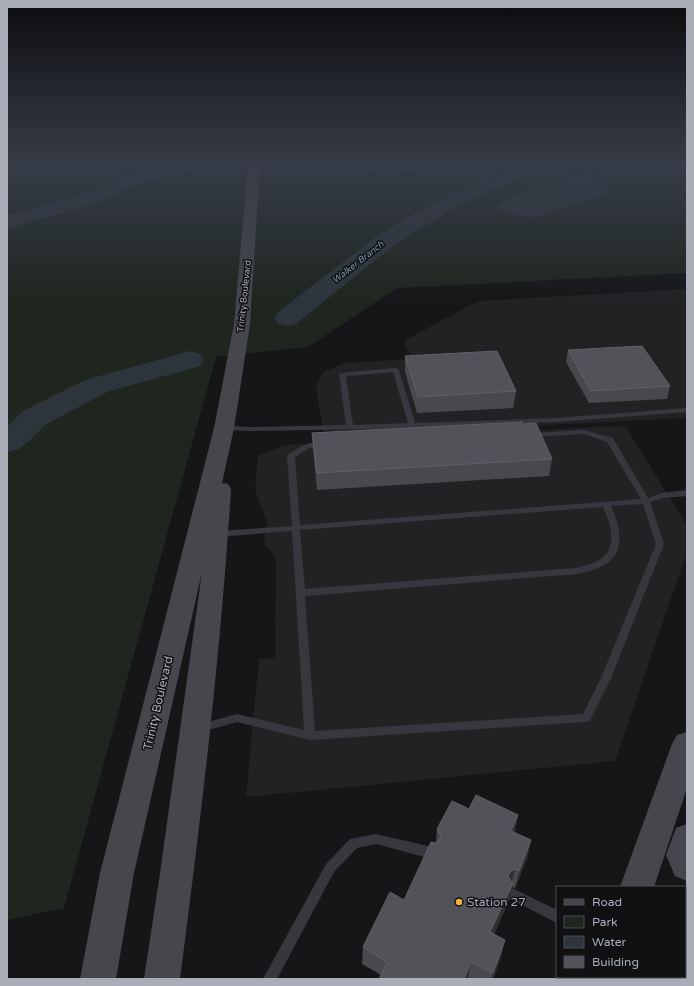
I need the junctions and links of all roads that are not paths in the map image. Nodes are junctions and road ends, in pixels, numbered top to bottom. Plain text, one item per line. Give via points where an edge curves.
1 (251, 210) edge
2 (687, 410) edge
3 (412, 425) junction
4 (350, 427) junction
5 (224, 428) junction
6 (520, 435) edge
7 (331, 445) edge
8 (687, 493) edge
9 (646, 501) junction
10 (606, 504) junction
11 (297, 529) junction
12 (217, 534) junction
13 (301, 592) junction
14 (194, 729) junction
15 (310, 736) junction
16 (687, 744) edge
17 (687, 839) edge
18 (432, 853) edge
19 (687, 865) edge
20 (637, 886) edge
21 (512, 894) edge
22 (556, 916) edge
23 (98, 979) edge
24 (162, 979) edge
25 (270, 979) edge

1 - 5 main road, Trinity Boulevard via 242,324
2 - 3 lane via 556,420
3 - 4 lane
3 - 4 lane via 396,370 342,374
4 - 5 lane
5 - 12 main road, Trinity Boulevard
5 - 23 main road, Trinity Boulevard via 118,873
6 - 9 lane via 584,432 610,440
7 - 11 lane via 307,446 291,456
8 - 9 lane
9 - 10 lane
9 - 15 lane via 660,544 606,678 586,718
10 - 11 lane
10 - 13 lane via 616,526 615,546 603,562 577,571
11 - 12 lane
11 - 13 lane
12 - 14 main road, Trinity Boulevard
13 - 15 lane
14 - 15 lane via 237,718
14 - 24 main road, Trinity Boulevard
16 - 20 main road
17 - 19 main road via 682,855
18 - 25 lane via 376,839 354,843 330,868
21 - 22 lane

